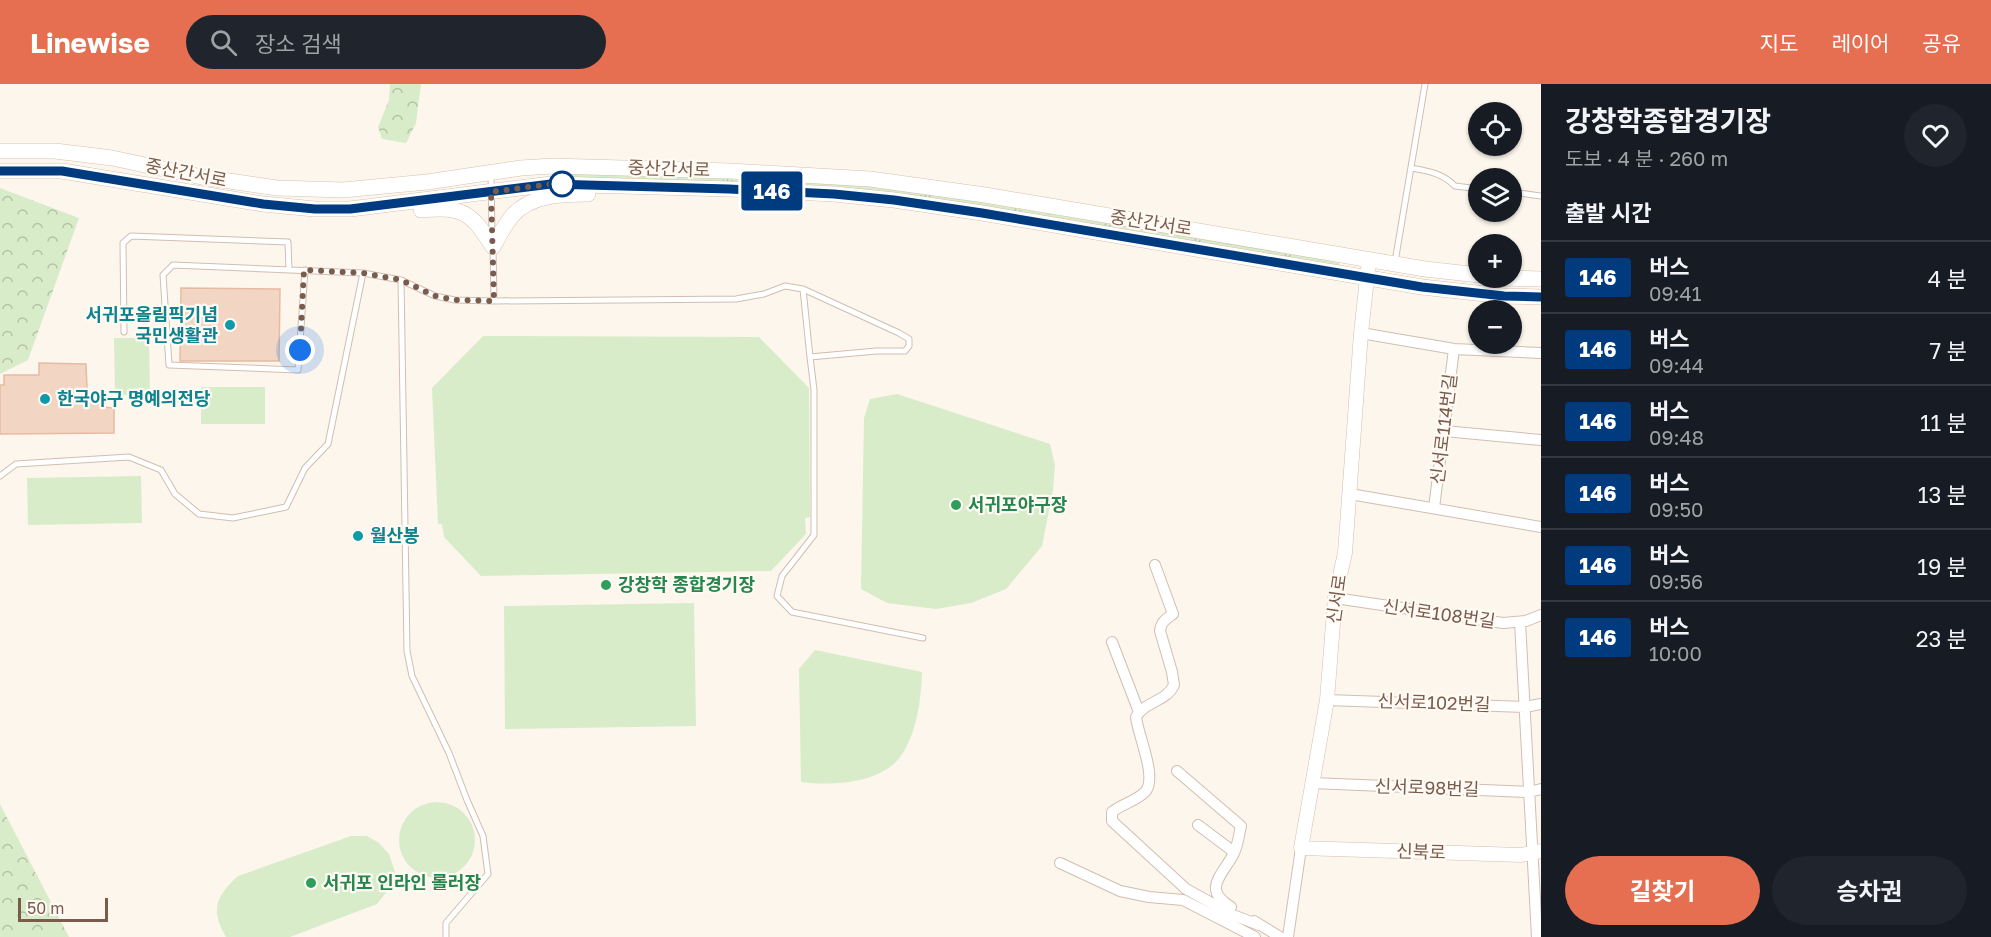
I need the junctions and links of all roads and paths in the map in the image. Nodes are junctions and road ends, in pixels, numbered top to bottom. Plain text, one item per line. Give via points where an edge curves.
1 (1425, 84) edge
2 (0, 151) edge
3 (1411, 168) junction
4 (0, 171) edge
5 (491, 172) junction
6 (632, 187) junction
7 (1468, 188) edge
8 (491, 192) junction
9 (1522, 193) edge
10 (1541, 196) edge
11 (350, 209) junction
12 (493, 247) junction
13 (1369, 260) junction
14 (1395, 264) junction
15 (289, 270) junction
16 (304, 270) junction
17 (363, 273) junction
18 (1468, 274) edge
19 (1367, 278) junction
20 (1522, 279) edge
21 (1541, 279) edge
22 (401, 280) junction
23 (803, 289) junction
24 (1541, 297) edge
25 (494, 301) junction
26 (124, 332) dead end
27 (1361, 333) junction
28 (1454, 349) junction
29 (1541, 353) edge
30 (810, 357) junction
31 (1444, 431) junction
32 (1541, 440) edge
33 (0, 476) edge
34 (1350, 494) junction
35 (1434, 508) junction
36 (1541, 527) edge
37 (1155, 565) dead end
38 (1335, 598) junction
39 (1541, 615) edge
40 (1520, 622) junction
41 (923, 638) dead end
42 (1112, 642) dead end
43 (1327, 700) junction
44 (1541, 704) edge
45 (1525, 707) junction
46 (1139, 712) junction
47 (1177, 771) dead end
48 (1312, 783) junction
49 (1541, 789) edge
50 (1529, 792) junction
51 (1198, 825) dead end
52 (1301, 848) junction
53 (1234, 852) junction
54 (1537, 852) edge
55 (1060, 863) dead end
56 (1259, 925) junction
57 (446, 937) edge
58 (1255, 937) edge
59 (1280, 937) edge
60 (1288, 937) edge
61 (1537, 937) edge

1 - 3 lane
2 - 5 main road, 중산간서로 via 55,151 277,188 343,190
3 - 7 lane via 1434,172 1455,186
3 - 14 lane
4 - 11 main road, 중산간서로 via 62,171 263,204
5 - 8 lane
5 - 13 main road, 중산간서로 via 552,166 870,179
6 - 8 main road, 중산간서로 via 551,184
6 - 12 main road via 610,193 536,199 512,216
6 - 19 main road, 중산간서로 via 788,191 894,200
8 - 11 main road, 중산간서로
8 - 12 lane
9 - 10 lane
11 - 12 main road via 459,211 471,216
12 - 25 lane
13 - 14 main road, 중산간서로
13 - 19 street, 신서로
14 - 18 main road, 중산간서로
15 - 16 lane
15 - 16 lane via 173,265 163,275 169,365 298,370
15 - 26 lane via 288,242 130,236 123,243
16 - 17 lane
17 - 22 lane
17 - 33 lane via 328,444 305,468 286,507 233,518 199,514 175,494 161,470 129,457 16,464
19 - 24 main road, 중산간서로 via 1467,292
19 - 27 street, 신서로
20 - 21 main road
22 - 25 lane via 435,296
22 - 57 lane via 407,651 412,676 483,836 488,874 446,923
23 - 25 lane via 785,286 736,299
23 - 30 lane
23 - 30 lane via 909,339 905,351
27 - 28 street
27 - 34 street, 신서로
28 - 29 street
28 - 31 street, 신서로114번길
30 - 41 lane via 814,390 814,535 782,576 777,596 792,612
31 - 32 street
31 - 35 street, 신서로114번길
34 - 35 street, 신서로114번길
34 - 38 street, 신서로 via 1345,553
35 - 36 street, 신서로114번길
37 - 46 street via 1173,614 1160,631 1174,685 1163,698
38 - 40 street, 신서로108번길 via 1503,623
38 - 43 street, 신서로
39 - 40 street, 신서로108번길
40 - 45 street
42 - 46 street
43 - 45 street, 신서로102번길
43 - 48 street, 신서로
44 - 45 street, 신서로102번길
45 - 50 street
46 - 56 street via 1137,729 1150,780 1145,792 1112,812 1112,821 1186,889
47 - 53 street via 1240,826
48 - 50 street, 신서로98번길
48 - 52 street, 신서로
49 - 50 street, 신서로98번길
50 - 54 street
51 - 53 street
52 - 54 street, 신북로 via 1521,855
52 - 60 street, 신서로
53 - 56 street via 1219,876 1215,894
54 - 61 street
55 - 58 street via 1120,891 1183,900
56 - 59 street

